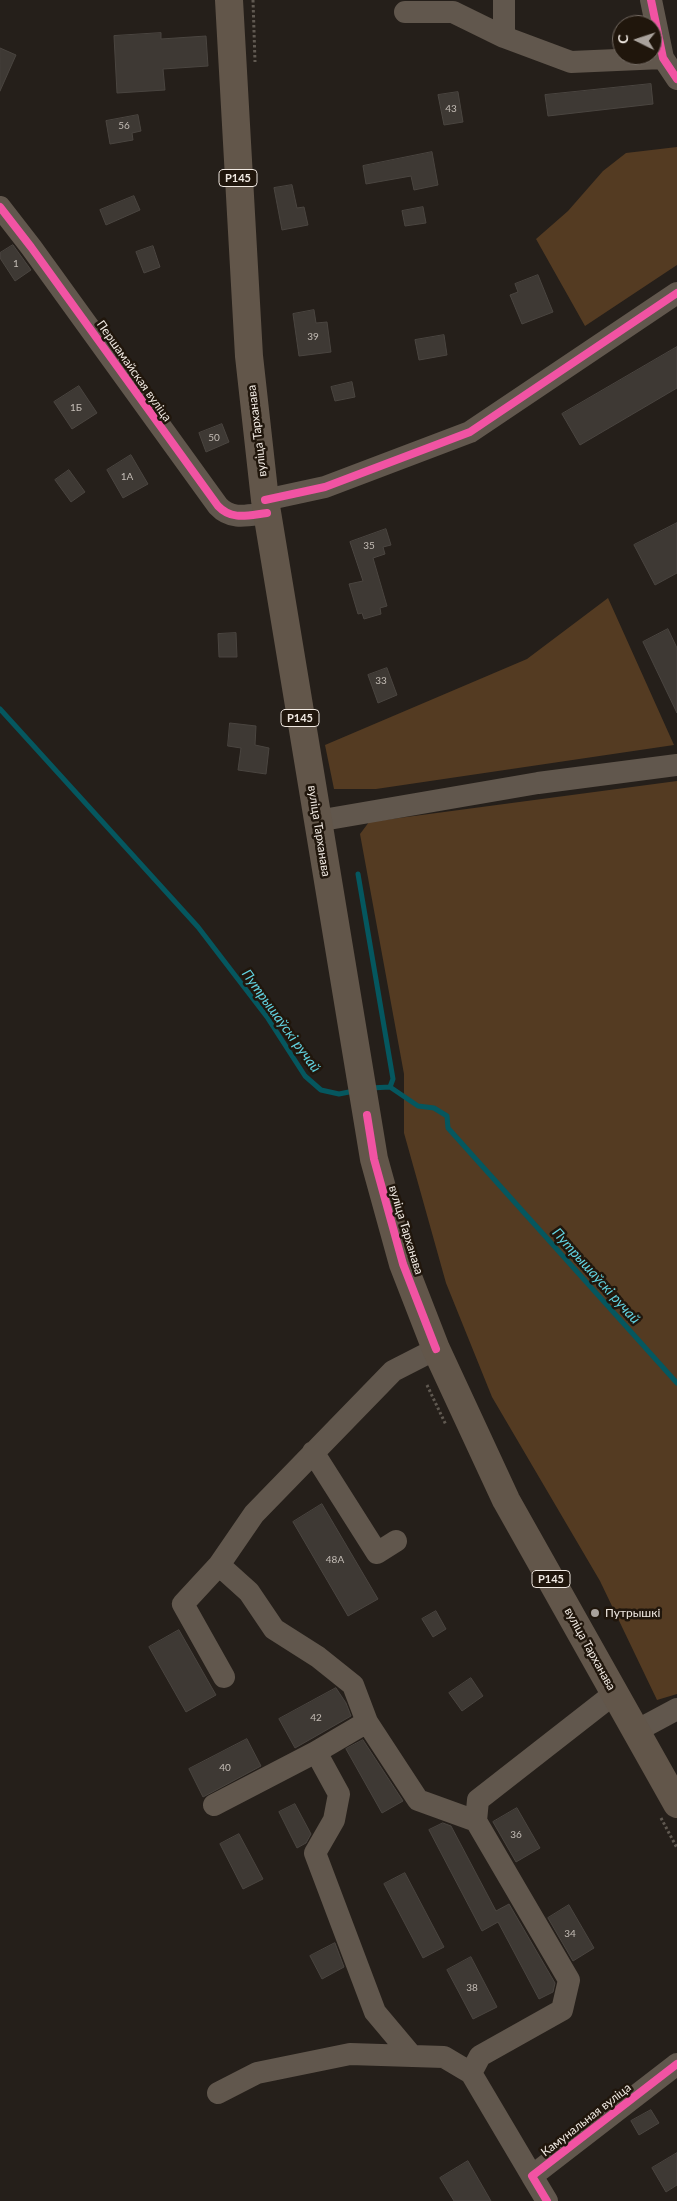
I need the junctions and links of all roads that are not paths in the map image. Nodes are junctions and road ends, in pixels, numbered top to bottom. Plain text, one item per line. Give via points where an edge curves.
1 (229, 0) edge
2 (504, 0) edge
3 (651, 0) edge
4 (404, 12) dead end
5 (504, 37) junction
6 (663, 58) junction
7 (677, 79) edge
8 (0, 207) edge
9 (677, 294) edge
10 (266, 506) junction
11 (677, 765) edge
12 (317, 821) junction
13 (436, 1348) junction
14 (314, 1452) junction
15 (396, 1541) dead end
16 (219, 1565) junction
17 (224, 1678) dead end
18 (615, 1694) junction
19 (677, 1709) edge
20 (366, 1722) junction
21 (636, 1731) junction
22 (316, 1752) junction
23 (677, 1804) edge
24 (214, 1805) dead end
25 (476, 1821) junction
26 (412, 2056) junction
27 (677, 2064) edge
28 (472, 2073) junction
29 (218, 2093) dead end
30 (532, 2176) junction
31 (547, 2201) edge

1 - 10 main road, вуліца Тарханава / Р145 via 248,356
2 - 5 street
3 - 6 street
4 - 5 street via 453,12
5 - 6 street via 571,62
6 - 7 street
8 - 10 street, Першамайская вуліца via 32,246 225,514 238,517
9 - 10 street, Першамайская вуліца via 470,432
10 - 12 main road, вуліца Тарханава / Р145
11 - 12 street via 538,783
12 - 13 main road, вуліца Тарханава / Р145 via 374,1159 403,1264
13 - 14 street via 393,1372
13 - 18 main road, вуліца Тарханава / Р145 via 506,1500
14 - 15 street via 377,1553
14 - 16 street via 254,1514
16 - 17 street via 183,1604
16 - 20 street via 249,1592 274,1629 318,1657 353,1685
18 - 21 main road, вуліца Тарханава / Р145
18 - 25 street via 478,1800
19 - 21 street
20 - 22 street
20 - 25 street via 418,1800
21 - 23 main road, вуліца Тарханава / Р145
22 - 24 street
22 - 26 street via 339,1794 334,1820 315,1853 375,2012
25 - 28 street via 569,1980 562,2010 480,2056
26 - 28 street via 444,2057
26 - 29 street via 350,2054 257,2073
27 - 30 street, Камунальная вуліца
28 - 30 street
30 - 31 street

